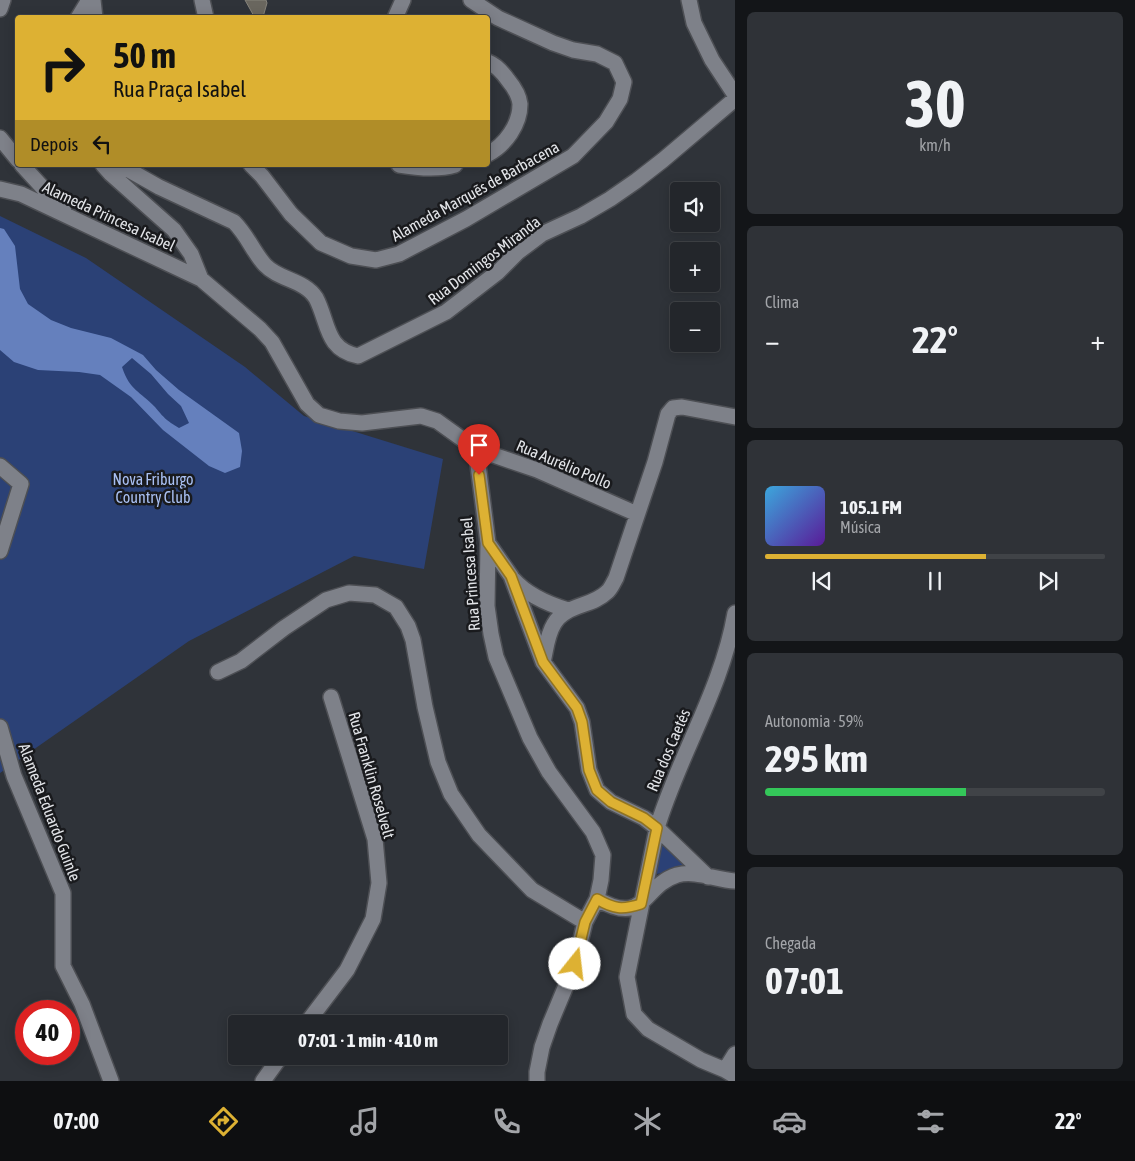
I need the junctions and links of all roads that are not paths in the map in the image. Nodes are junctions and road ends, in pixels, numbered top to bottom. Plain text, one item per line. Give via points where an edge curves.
1 (3, 0) edge
2 (89, 0) edge
3 (93, 0) edge
4 (202, 0) edge
5 (403, 0) edge
6 (471, 0) edge
7 (689, 0) edge
8 (0, 9) edge
9 (80, 15) edge
10 (95, 15) edge
11 (205, 15) edge
12 (396, 15) edge
13 (490, 63) edge
14 (735, 95) edge
15 (735, 99) edge
16 (0, 138) edge
17 (490, 153) edge
18 (15, 156) edge
19 (24, 167) edge
20 (105, 167) edge
21 (124, 167) edge
22 (253, 167) edge
23 (411, 167) edge
24 (448, 167) edge
25 (0, 189) edge
26 (68, 215) junction
27 (201, 279) junction
28 (735, 417) edge
29 (476, 449) junction
30 (0, 466) edge
31 (637, 514) junction
32 (488, 543) junction
33 (0, 551) edge
34 (511, 576) junction
35 (568, 610) junction
36 (735, 613) edge
37 (543, 662) junction
38 (218, 672) dead end
39 (331, 697) dead end
40 (0, 727) edge
41 (657, 828) junction
42 (708, 877) junction
43 (735, 881) edge
44 (597, 899) junction
45 (641, 904) junction
46 (585, 922) junction
47 (313, 1015) edge
48 (735, 1054) edge
49 (275, 1065) edge
50 (730, 1073) edge
51 (111, 1081) edge
52 (125, 1081) edge
53 (263, 1081) edge
54 (536, 1081) edge

1 - 8 street
2 - 9 street
3 - 10 street
4 - 11 street
5 - 12 street
6 - 22 street, Alameda Marquẽs de Barbacena via 498,18 553,43 597,54 615,63 624,82 620,100 606,122 573,156 400,254 376,260 351,256 321,243 291,214
7 - 14 street via 694,23 712,60
13 - 17 street via 503,73 520,103 516,125 499,148
15 - 21 street, Rua Domingos Miranda via 636,181 581,216 542,234 446,312 358,356 347,354 336,346 315,297 308,289 264,265 244,231 234,222
16 - 18 street
19 - 26 street
20 - 27 street via 174,230
23 - 24 street
25 - 26 street, Alameda Princesa Isabel via 21,194
26 - 27 street, Alameda Princesa Isabel
27 - 29 street via 272,342 306,404 319,415 362,423 422,416 437,421
28 - 31 street via 674,408 668,414
29 - 31 street, Rua Aurélio Pollo via 537,470
29 - 32 street, Rua Princesa Isabel
30 - 33 street via 21,484
31 - 35 street via 616,578 608,592
32 - 34 street
32 - 44 street, Rua Princesa Isabel via 487,606 496,658 530,738 593,832 603,855
34 - 35 street via 531,594
34 - 37 street
35 - 37 street via 559,616 552,628
36 - 41 street, Rua dos Caetés via 714,689 678,770
37 - 41 street via 577,708 589,770 597,790 611,802
38 - 46 street via 241,661 326,600 349,593 375,595 396,607 413,640 424,707 438,762 451,794 479,835 532,890
39 - 47 street, Rua Franklin Roselvelt via 375,839 379,883 373,919 348,970
40 - 51 street, Alameda Eduardo Guinle via 14,776 63,893 63,966 82,1004
41 - 42 street
41 - 45 street, Rua dos Caetés
42 - 43 street
42 - 45 street via 678,875
44 - 45 street via 617,908
44 - 46 street, Rua Princesa Isabel
45 - 50 street, Rua dos Caetés via 627,977 634,1014 648,1029
46 - 54 street, Rua Princesa Isabel via 575,964 542,1047
48 - 50 street
49 - 53 street
51 - 52 street

